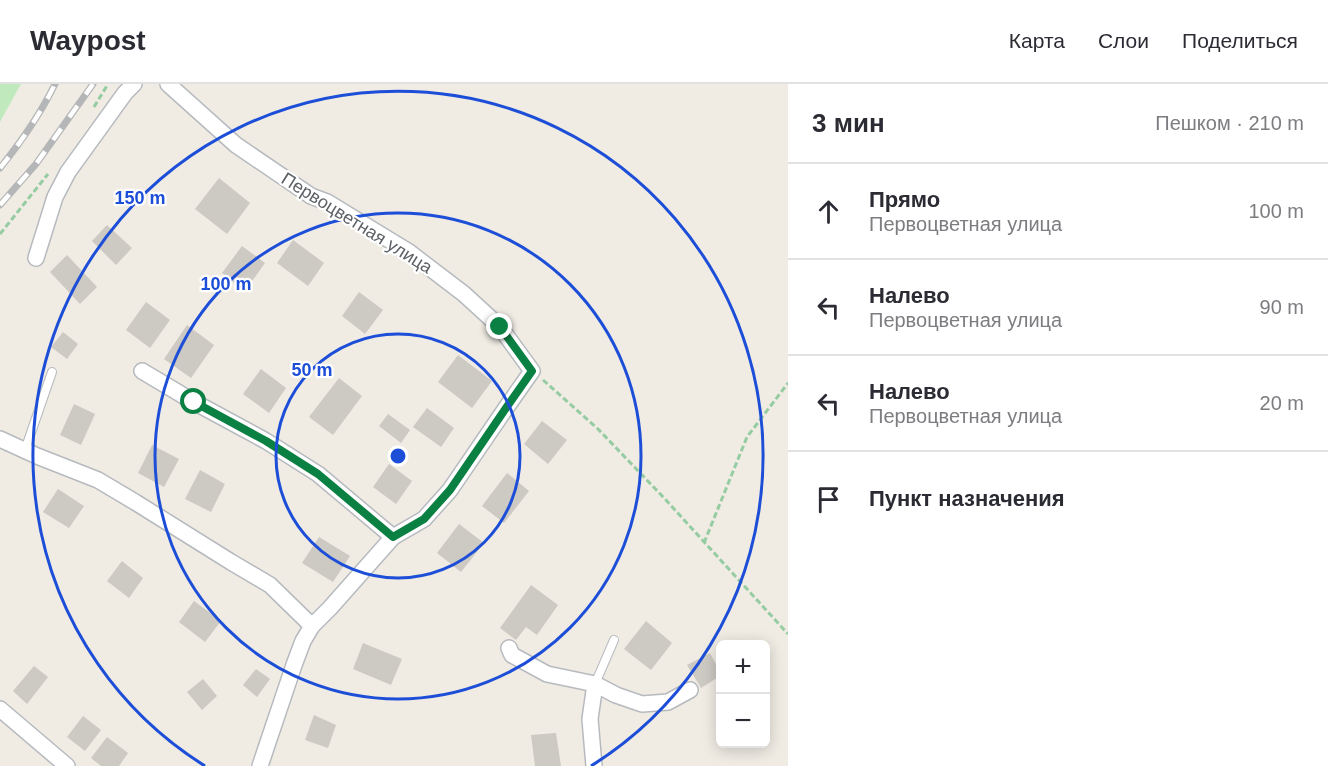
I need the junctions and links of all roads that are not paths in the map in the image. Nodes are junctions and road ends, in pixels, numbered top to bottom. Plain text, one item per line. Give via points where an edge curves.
1 (134, 84) edge
2 (168, 84) edge
3 (36, 258) dead end
4 (142, 371) dead end
5 (52, 372) dead end
6 (0, 439) edge
7 (26, 450) junction
8 (393, 537) junction
9 (312, 627) junction
10 (614, 640) dead end
11 (509, 648) dead end
12 (596, 684) junction
13 (690, 690) dead end
14 (0, 709) edge
15 (67, 766) edge
16 (260, 766) edge
17 (594, 766) edge

1 - 3 street via 68,172 55,197
2 - 8 street, Первоцветная улица via 236,145 310,196 327,202 409,252 464,294 500,327 532,371 450,490 424,519
4 - 8 street via 318,474
5 - 7 lane
6 - 7 street
7 - 9 street via 98,480 270,585
8 - 9 street
9 - 16 street via 294,665
10 - 12 lane
11 - 12 street via 512,655 547,674
12 - 13 street via 642,704 668,702
12 - 17 street via 590,719
14 - 15 street

